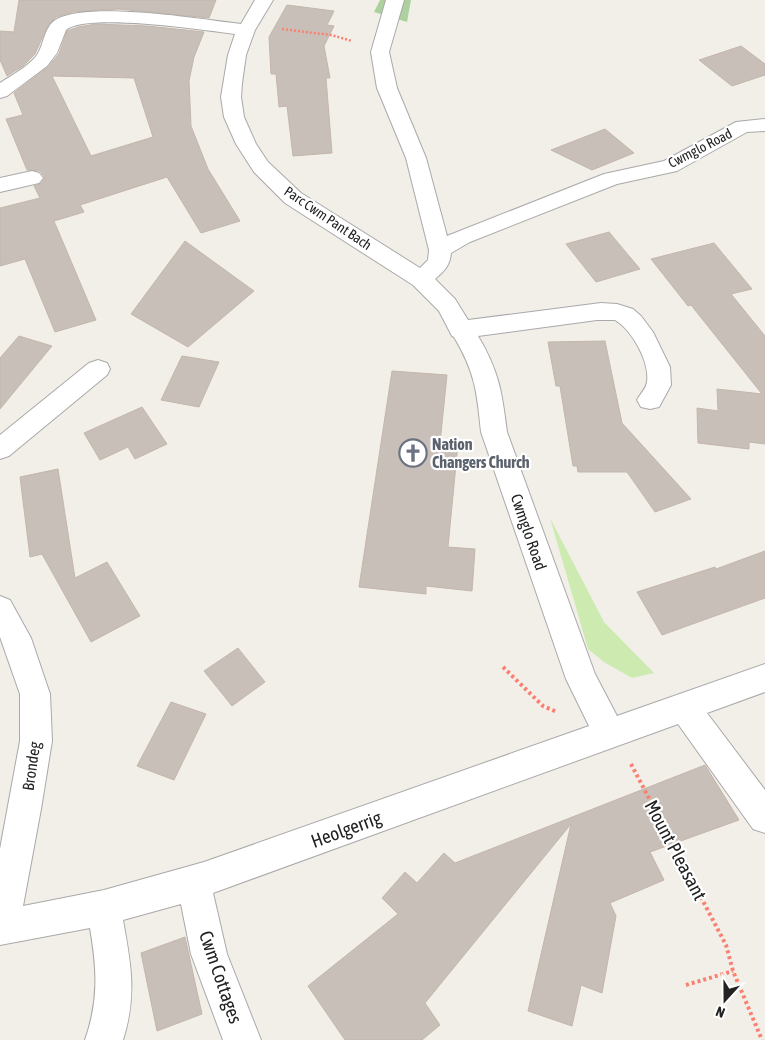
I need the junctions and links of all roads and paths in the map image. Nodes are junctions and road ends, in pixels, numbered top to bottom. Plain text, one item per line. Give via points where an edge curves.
1 (264, 0) edge
2 (395, 0) edge
3 (246, 30) junction
4 (380, 52) junction
5 (0, 92) edge
6 (765, 125) edge
7 (32, 178) dead end
8 (0, 185) edge
9 (440, 250) junction
10 (421, 279) junction
11 (460, 330) junction
12 (98, 369) dead end
13 (650, 400) dead end
14 (0, 449) edge
15 (0, 609) edge
16 (765, 678) edge
17 (684, 707) junction
18 (611, 731) junction
19 (765, 817) edge
20 (194, 884) junction
21 (104, 909) junction
22 (0, 927) edge
23 (732, 971) junction
24 (686, 985) dead end
25 (104, 1040) edge
26 (242, 1040) edge
27 (762, 1040) edge

1 - 3 street, Parc Cwm Pant Bach
2 - 4 street
3 - 4 path via 264,26 331,35
3 - 5 street via 152,20 75,19 58,28 46,56 35,68
3 - 10 street, Parc Cwm Pant Bach via 237,55 231,97 234,117 261,168 293,198
4 - 9 street via 387,88 416,158
6 - 9 street, Cwmglo Road via 743,126 670,166 611,179 462,237
7 - 8 street
9 - 10 street via 439,263
10 - 11 street, Cwmglo Road via 447,305
11 - 13 street via 613,311 634,322 658,362 660,382
11 - 18 street, Cwmglo Road via 480,360 490,393 494,432 581,680
12 - 14 street
15 - 22 street, Brondeg via 16,638 35,694 36,741
16 - 17 street, Heolgerrig
17 - 18 street, Heolgerrig
17 - 19 street
18 - 20 street, Heolgerrig
18 - 23 path, Mount Pleasant via 726,945
20 - 21 street, Heolgerrig
20 - 26 street, Cwm Cottages via 209,954
21 - 22 street, Heolgerrig
21 - 25 street via 116,980 112,1020
23 - 24 path
23 - 27 path, Mount Pleasant

